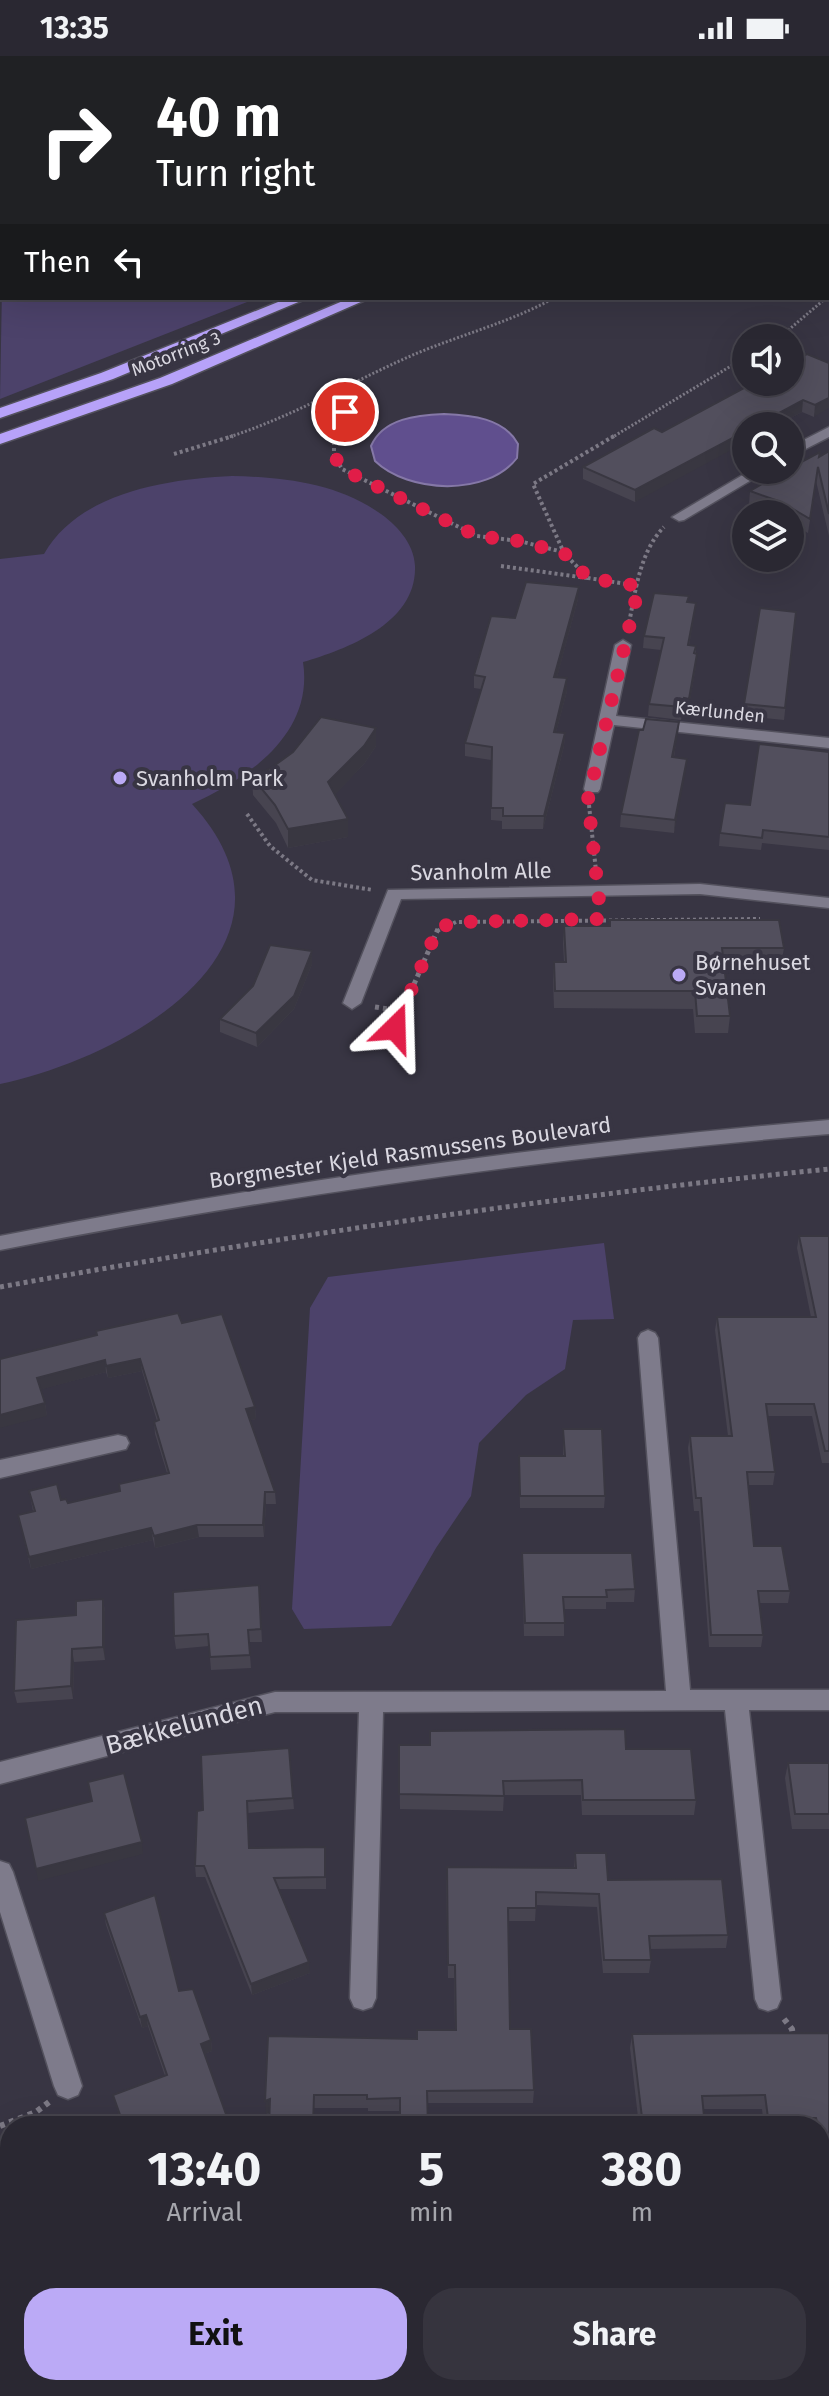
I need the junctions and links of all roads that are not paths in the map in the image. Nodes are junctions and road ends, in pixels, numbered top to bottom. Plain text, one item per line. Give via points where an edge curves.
1 (296, 300) edge
2 (358, 300) edge
3 (0, 413) edge
4 (828, 432) edge
5 (0, 439) edge
6 (804, 445) edge
7 (737, 484) edge
8 (679, 517) road end
9 (623, 645) road end
10 (607, 720) junction
11 (829, 743) edge
12 (592, 789) road end
13 (829, 903) edge
14 (352, 1003) dead end
15 (829, 1127) edge
16 (0, 1243) edge
17 (648, 1338) dead end
18 (118, 1443) dead end
19 (0, 1469) edge
20 (371, 1700) junction
21 (679, 1700) junction
22 (736, 1700) junction
23 (829, 1700) edge
24 (0, 1773) edge
25 (0, 1872) edge
26 (363, 1998) dead end
27 (768, 1999) road end
28 (68, 2086) road end

1 - 3 highway
2 - 5 highway, Motorring 3 via 166,381
4 - 6 street
7 - 8 street
9 - 10 street
10 - 11 street, Kærlunden
10 - 12 street
13 - 14 street, Svanholm Alle via 700,889 394,894
15 - 16 street, Borgmester Kjeld Rasmussens Boulevard via 467,1163
17 - 21 street
18 - 19 street
20 - 21 street, Bækkelunden
20 - 24 street, Bækkelunden via 275,1702
20 - 26 street
21 - 22 street, Bækkelunden
22 - 23 street, Bækkelunden
22 - 27 street
25 - 28 street

